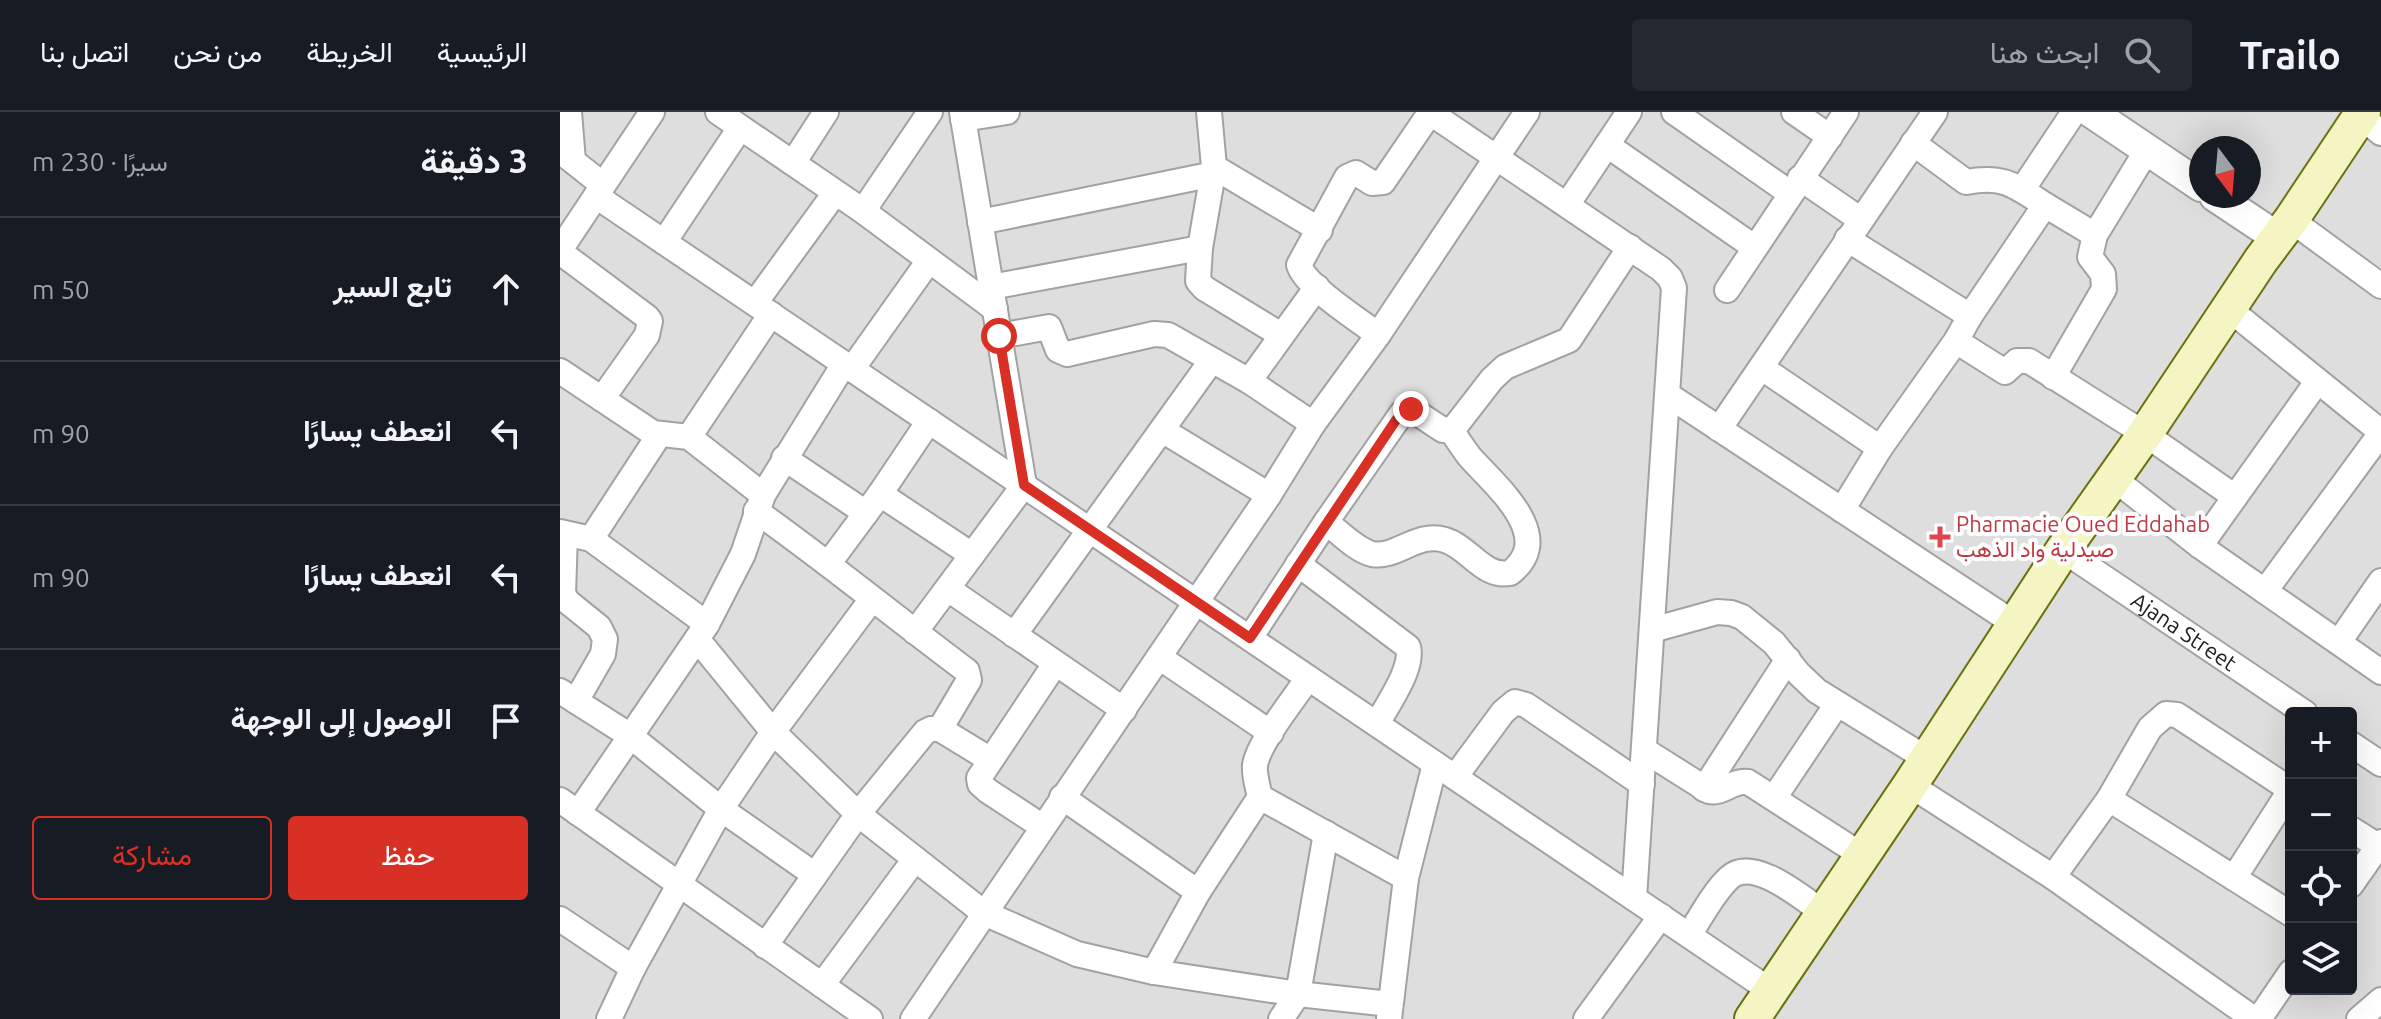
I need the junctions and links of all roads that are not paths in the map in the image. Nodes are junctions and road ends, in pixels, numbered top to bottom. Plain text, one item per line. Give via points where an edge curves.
1 (569, 112) edge
2 (652, 112) edge
3 (718, 112) edge
4 (826, 112) edge
5 (930, 112) edge
6 (1007, 112) edge
7 (1209, 112) edge
8 (1430, 112) edge
9 (1527, 112) edge
10 (1629, 112) edge
11 (1674, 112) edge
12 (1794, 112) edge
13 (1846, 112) edge
14 (1935, 112) edge
15 (2074, 112) edge
16 (2091, 112) edge
17 (962, 116) edge
18 (2368, 120) edge
19 (740, 128) junction
20 (1830, 137) junction
21 (1913, 143) junction
22 (1607, 145) junction
23 (2147, 150) junction
24 (567, 156) edge
25 (1497, 158) junction
26 (793, 163) junction
27 (1214, 170) junction
28 (2189, 178) edge
29 (1795, 186) junction
30 (600, 190) junction
31 (2022, 190) junction
32 (835, 193) junction
33 (1567, 205) junction
34 (2045, 205) junction
35 (2240, 208) edge
36 (863, 211) junction
37 (980, 222) junction
38 (2285, 229) junction
39 (1320, 230) junction
40 (1854, 230) junction
41 (2095, 235) junction
42 (664, 242) junction
43 (1630, 247) junction
44 (1754, 247) junction
45 (1200, 248) junction
46 (560, 251) edge
47 (928, 262) junction
48 (2381, 286) edge
49 (1317, 287) junction
50 (1727, 290) dead end
51 (993, 298) junction
52 (763, 309) junction
53 (2229, 309) junction
54 (1970, 316) junction
55 (1281, 335) junction
56 (1378, 335) junction
57 (999, 336) junction
58 (1956, 341) junction
59 (1212, 360) junction
60 (848, 366) junction
61 (1762, 368) junction
62 (560, 371) edge
63 (2053, 377) junction
64 (1249, 381) junction
65 (2317, 382) junction
66 (1668, 395) junction
67 (602, 399) junction
68 (929, 421) junction
69 (1313, 424) junction
70 (1719, 429) junction
71 (1162, 430) junction
72 (1451, 430) junction
73 (2381, 433) edge
74 (2145, 434) junction
75 (659, 435) junction
76 (689, 437) junction
77 (1880, 448) junction
78 (784, 458) junction
79 (2113, 478) junction
80 (1024, 485) junction
81 (1269, 495) junction
82 (2235, 497) junction
83 (760, 503) junction
84 (873, 504) junction
85 (1842, 510) junction
86 (1326, 522) junction
87 (1089, 529) junction
88 (563, 533) edge
89 (591, 539) junction
90 (2200, 546) junction
91 (2063, 550) junction
92 (972, 555) junction
93 (829, 563) junction
94 (1298, 564) junction
95 (2381, 581) edge
96 (948, 589) junction
97 (2265, 591) junction
98 (872, 599) junction
99 (1195, 601) junction
100 (2015, 624) junction
101 (1652, 630) junction
102 (702, 632) junction
103 (915, 632) junction
104 (1014, 635) junction
105 (1250, 638) junction
106 (2339, 642) junction
107 (1159, 657) junction
108 (1788, 659) junction
109 (1055, 664) junction
110 (2381, 672) edge
111 (1308, 678) junction
112 (568, 696) edge
113 (1837, 704) junction
114 (2296, 707) edge
115 (1124, 710) junction
116 (1377, 724) junction
117 (940, 729) junction
118 (773, 732) junction
119 (1271, 733) junction
120 (629, 735) junction
121 (2357, 748) edge
122 (1644, 750) junction
123 (989, 759) junction
124 (2381, 764) edge
125 (1445, 770) junction
126 (1918, 772) junction
127 (1642, 784) junction
128 (2285, 786) edge
129 (1704, 789) junction
130 (1062, 797) junction
131 (1260, 797) junction
132 (1774, 798) junction
133 (2109, 799) junction
134 (2285, 799) edge
135 (569, 807) edge
136 (721, 809) junction
137 (858, 814) junction
138 (1043, 827) junction
139 (2357, 832) edge
140 (1326, 833) junction
141 (2380, 844) edge
142 (1863, 856) junction
143 (915, 859) junction
144 (815, 875) junction
145 (2053, 877) junction
146 (2357, 877) edge
147 (1406, 878) junction
148 (2234, 878) junction
149 (678, 886) junction
150 (1198, 892) junction
151 (1634, 898) junction
152 (2285, 910) edge
153 (984, 913) junction
154 (1824, 913) junction
155 (1661, 916) junction
156 (560, 919) edge
157 (1689, 935) junction
158 (765, 946) junction
159 (633, 968) junction
160 (1154, 972) junction
161 (2285, 980) edge
162 (822, 985) junction
163 (1771, 991) junction
164 (1298, 994) junction
165 (2381, 1000) edge
166 (1390, 1012) edge
167 (609, 1019) edge
168 (870, 1019) edge
169 (913, 1019) edge
170 (1281, 1019) edge
171 (1586, 1019) edge
172 (1752, 1019) edge
173 (2257, 1019) edge
174 (2359, 1019) edge

1 - 24 street
2 - 30 street
3 - 19 street
4 - 26 street
5 - 36 street
6 - 17 street
7 - 27 street
8 - 25 street
8 - 39 street via 1383,182 1372,183 1356,173 1347,177
9 - 25 street
10 - 22 street
11 - 29 street
12 - 20 street
13 - 20 street
14 - 21 street
15 - 31 street
16 - 23 street
17 - 37 street
18 - 38 main road
19 - 26 street
19 - 42 street
20 - 29 street
21 - 31 street via 1966,182 2000,179
21 - 40 street
22 - 33 street
22 - 44 street
23 - 28 street
23 - 41 street
24 - 30 street
25 - 33 street
25 - 56 street
26 - 32 street
27 - 37 street
27 - 39 street
27 - 45 street
29 - 40 street
29 - 44 street
30 - 42 street
30 - 46 street
31 - 34 street
32 - 36 street
32 - 52 street
33 - 43 street
34 - 41 street
34 - 54 street
35 - 38 street
36 - 47 street
37 - 51 street
38 - 48 street
38 - 53 main road
39 - 49 street via 1299,265
40 - 54 street
40 - 61 street
41 - 63 street via 2090,257 2103,274 2104,289
42 - 52 street
43 - 66 street via 1661,269 1674,288
43 - 72 street via 1569,340 1505,367
44 - 50 street
45 - 51 street
45 - 55 street via 1200,284
46 - 67 street via 650,321 647,335
47 - 51 street
47 - 60 street
49 - 55 street
49 - 56 street
51 - 57 street
52 - 60 street
52 - 76 street
53 - 65 street
53 - 74 main road
54 - 58 street
55 - 64 street
56 - 69 street
57 - 59 street via 1049,327 1057,348 1067,354 1168,335
57 - 80 street
58 - 63 street via 2005,372 2024,359
58 - 77 street
59 - 64 street
59 - 71 street
60 - 68 street
60 - 78 street
61 - 70 street
61 - 77 street
62 - 67 street
63 - 74 street
64 - 69 street
65 - 73 street
65 - 82 street
66 - 70 street
66 - 101 street
67 - 75 street
68 - 80 street
68 - 84 street
69 - 81 street
70 - 85 street
71 - 81 street
71 - 87 street
72 - 86 street via 1416,410 1406,410
72 - 86 street via 1518,510 1526,545 1510,573 1494,573 1442,539 1371,554
73 - 97 street
74 - 79 main road
74 - 82 street
75 - 76 street
75 - 89 street
76 - 83 street
77 - 85 street
78 - 83 street
78 - 84 street
79 - 90 street
79 - 91 main road
80 - 87 street
80 - 92 street
81 - 99 street
82 - 90 street
83 - 93 street
83 - 102 street via 743,554
84 - 92 street
84 - 93 street
85 - 100 street
86 - 94 street
87 - 99 street
87 - 104 street
88 - 89 street
88 - 112 street via 563,594 605,639 603,654
89 - 102 street
90 - 97 street
91 - 100 main road
91 - 114 street, Ajana Street
92 - 96 street
93 - 98 street
94 - 105 street
94 - 116 street via 1408,647 1406,670
95 - 106 street
96 - 103 street
96 - 104 street
97 - 106 street
98 - 103 street
98 - 118 street
99 - 105 street
99 - 107 street
100 - 126 main road
101 - 108 street via 1731,613 1747,620
101 - 122 street
102 - 118 street
102 - 120 street
103 - 117 street via 969,676
104 - 109 street
105 - 111 street
106 - 110 street
107 - 115 street
107 - 119 street
108 - 113 street via 1807,683
108 - 129 street
109 - 115 street
109 - 123 street
111 - 116 street
111 - 119 street
112 - 120 street
113 - 126 street
113 - 132 street
115 - 130 street
116 - 125 street
117 - 123 street
117 - 137 street via 921,737
118 - 136 street
118 - 137 street
119 - 131 street via 1256,761
120 - 135 street
120 - 136 street
121 - 124 street
122 - 127 street
122 - 129 street
123 - 138 street via 980,784
125 - 127 street via 1515,702
125 - 147 street
125 - 151 street
126 - 142 main road
126 - 145 street
127 - 151 street
128 - 133 street via 2171,713 2150,728
129 - 132 street via 1717,792 1744,781
130 - 138 street
130 - 150 street
131 - 140 street
131 - 150 street
132 - 142 street
133 - 145 street
133 - 148 street
134 - 148 street
135 - 149 street
136 - 144 street
136 - 149 street
137 - 143 street
137 - 144 street
138 - 153 street
139 - 141 street
140 - 147 street
140 - 164 street
141 - 146 street
142 - 154 main road
143 - 153 street
143 - 162 street
144 - 158 street
145 - 173 street
147 - 166 street
148 - 152 street
149 - 158 street
149 - 159 street
150 - 160 street
151 - 155 street
153 - 160 street via 1077,954
153 - 169 street
154 - 157 street via 1760,872 1747,870 1730,877
154 - 163 main road
155 - 157 street
155 - 171 street
156 - 159 street
157 - 163 street
158 - 162 street
159 - 167 street
160 - 164 street
161 - 173 street
162 - 168 street
163 - 172 main road
164 - 166 street
164 - 170 street
165 - 174 street

